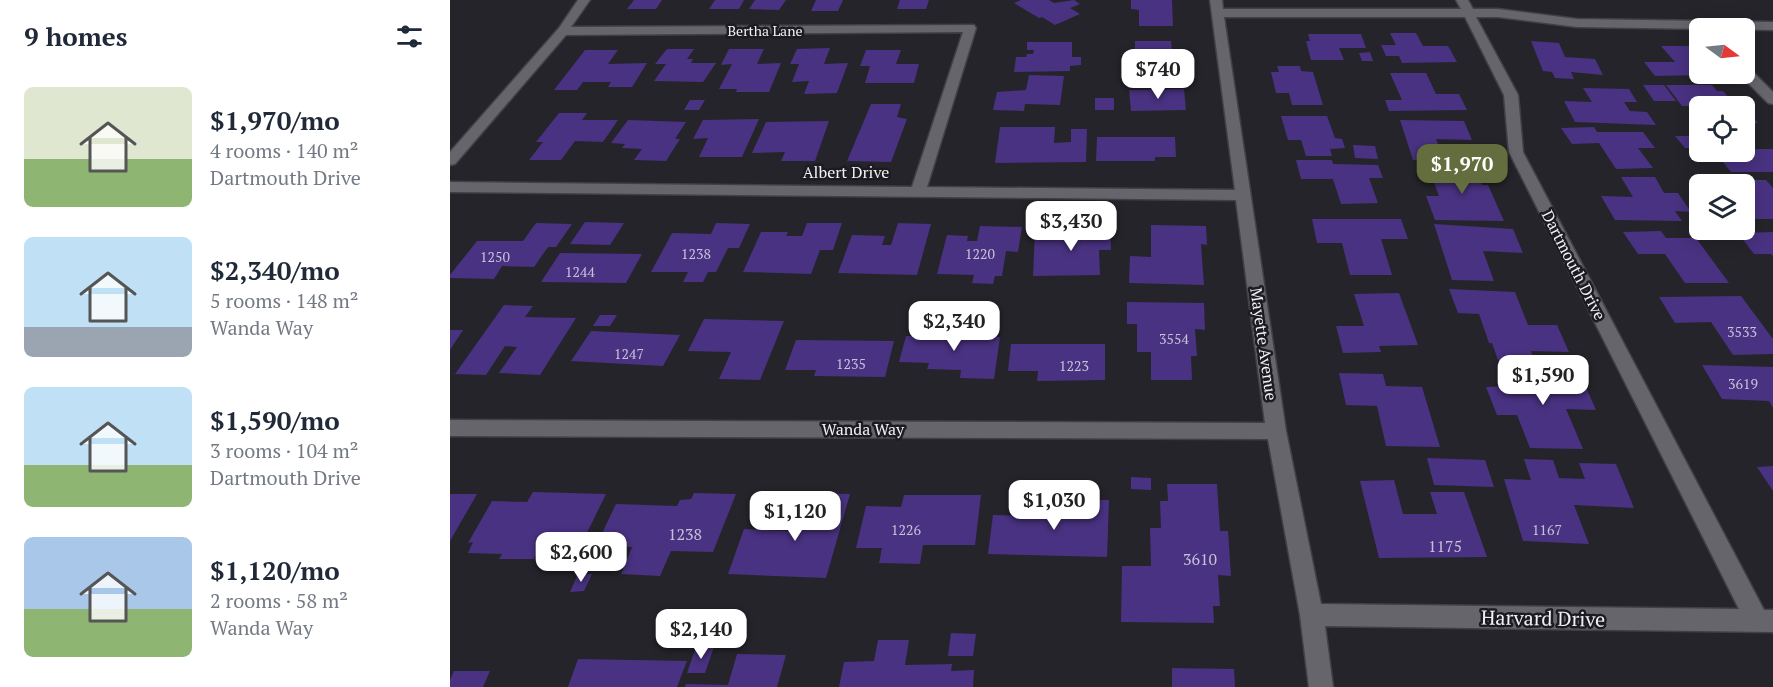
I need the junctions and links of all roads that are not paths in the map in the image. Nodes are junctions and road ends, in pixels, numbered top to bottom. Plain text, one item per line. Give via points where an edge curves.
1 (584, 0) edge
2 (1217, 7) edge
3 (1465, 7) edge
4 (1773, 26) edge
5 (1689, 27) edge
6 (1755, 27) edge
7 (563, 31) junction
8 (1755, 81) edge
9 (1773, 100) edge
10 (450, 161) edge
11 (450, 187) edge
12 (919, 190) junction
13 (1243, 195) junction
14 (450, 428) edge
15 (1276, 431) junction
16 (1312, 615) junction
17 (1765, 621) edge
18 (1321, 687) edge

1 - 7 street
2 - 3 street
2 - 13 street, Mayette Avenue
3 - 5 street via 1577,23
3 - 17 street, Dartmouth Drive via 1511,95 1516,152
4 - 6 street
7 - 10 street
7 - 12 street, Bertha Lane via 970,28
8 - 9 street
11 - 12 street, Albert Drive
12 - 13 street, Albert Drive
13 - 15 street, Mayette Avenue
14 - 15 street, Wanda Way
15 - 16 street, Mayette Avenue
16 - 17 street, Harvard Drive
16 - 18 street, Mayette Avenue

